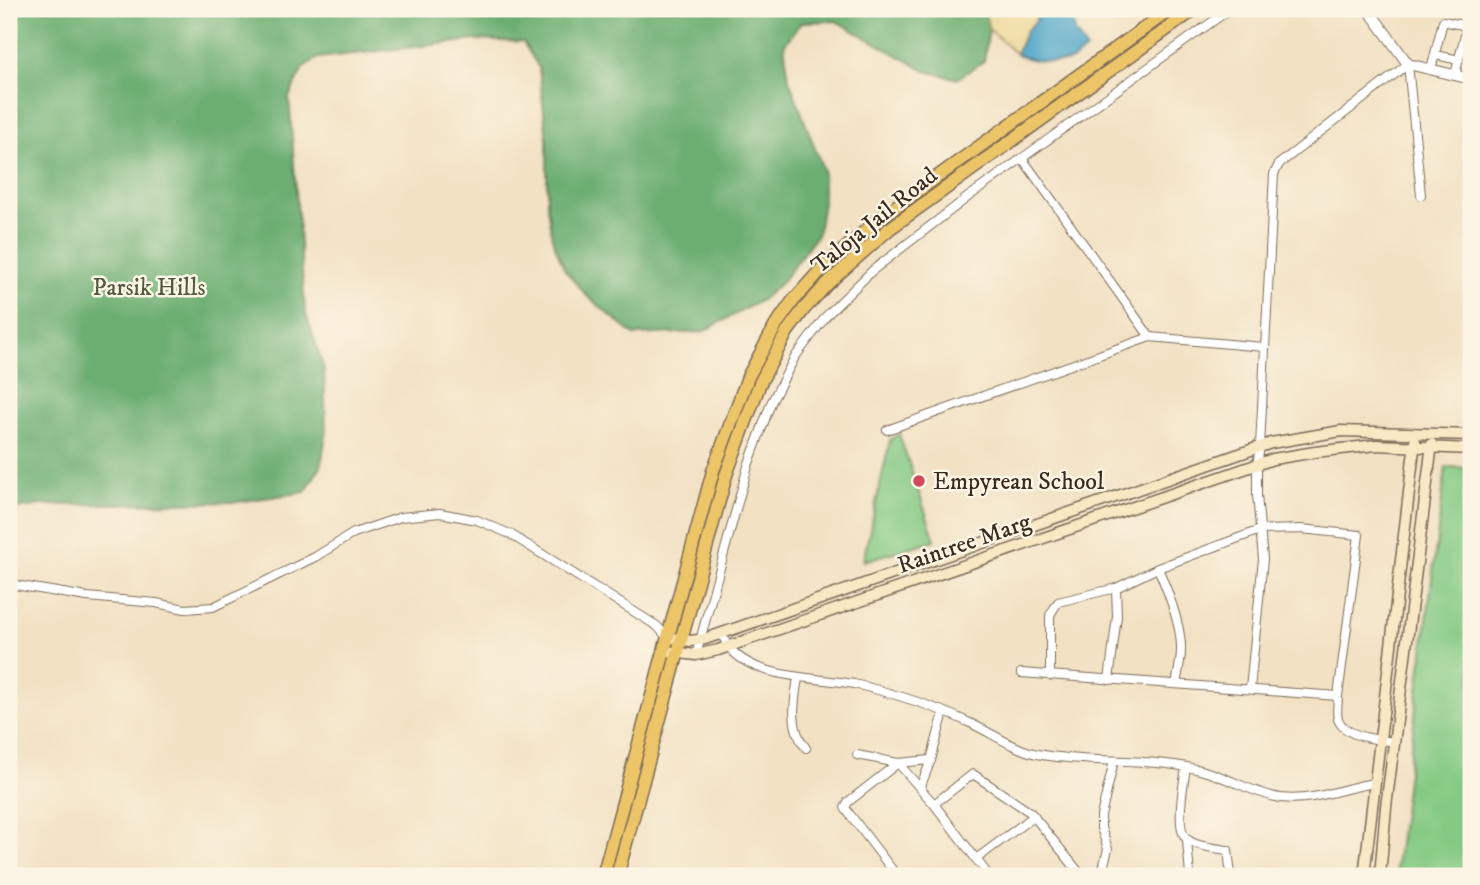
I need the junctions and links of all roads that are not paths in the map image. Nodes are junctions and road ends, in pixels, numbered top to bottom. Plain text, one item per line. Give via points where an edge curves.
1 (1171, 9) edge
2 (1195, 9) edge
3 (1230, 9) edge
4 (1368, 9) edge
5 (1436, 55) junction
6 (1460, 60) junction
7 (1408, 64) junction
8 (1431, 70) junction
9 (1455, 75) junction
10 (1471, 79) edge
11 (1021, 158) junction
12 (1421, 195) dead end
13 (1150, 337) junction
14 (1264, 347) junction
15 (887, 430) dead end
16 (1416, 432) junction
17 (1432, 434) junction
18 (1471, 435) edge
19 (1260, 446) junction
20 (1414, 447) junction
21 (1432, 448) junction
22 (1471, 449) edge
23 (1256, 466) junction
24 (1260, 530) junction
25 (1158, 568) junction
26 (9, 584) edge
27 (1116, 588) junction
28 (722, 634) junction
29 (681, 640) junction
30 (700, 640) junction
31 (666, 643) junction
32 (727, 647) junction
33 (677, 653) junction
34 (696, 655) junction
35 (1021, 673) dead end
36 (1050, 676) junction
37 (797, 678) junction
38 (1109, 680) junction
39 (1176, 684) junction
40 (1250, 689) junction
41 (1338, 696) junction
42 (944, 712) junction
43 (1381, 739) junction
44 (1395, 742) junction
45 (806, 748) dead end
46 (857, 755) dead end
47 (931, 760) junction
48 (1114, 761) junction
49 (898, 763) junction
50 (1186, 767) junction
51 (1376, 783) junction
52 (920, 788) junction
53 (934, 804) junction
54 (1373, 805) junction
55 (1386, 812) junction
56 (1034, 816) junction
57 (1187, 840) junction
58 (976, 859) junction
59 (1364, 874) edge
60 (603, 876) edge
61 (617, 876) edge
62 (897, 876) edge
63 (989, 876) edge
64 (1082, 876) edge
65 (1101, 876) edge
66 (1190, 876) edge
67 (1231, 876) edge
68 (1380, 876) edge

1 - 31 main road, Taloja Jail Road via 880,218 793,301 752,368 721,447
2 - 29 main road, Taloja Jail Road via 889,229 853,258 804,309 773,357 743,427
3 - 11 street
4 - 7 street
5 - 6 street
5 - 6 street via 1443,21 1467,26
5 - 8 street
6 - 9 street
7 - 8 street
7 - 12 street
7 - 14 street via 1279,164 1274,174
8 - 9 street
9 - 10 street
11 - 13 street
11 - 30 street via 873,270 827,315 795,357 748,466
13 - 14 street
13 - 15 street
14 - 19 street
16 - 17 main road, Raintree Marg
16 - 19 main road, Raintree Marg via 1341,431
16 - 20 main road
17 - 18 main road, Raintree Marg
17 - 21 main road
19 - 23 street
19 - 28 main road, Raintree Marg
20 - 21 main road, Raintree Marg
20 - 23 main road, Raintree Marg via 1376,445 1315,452
20 - 43 main road
21 - 22 main road, Raintree Marg
21 - 44 main road
23 - 24 street
23 - 32 main road, Raintree Marg
24 - 25 street
24 - 40 street via 1263,559
24 - 41 street via 1359,535
25 - 27 street
25 - 39 street via 1180,639
26 - 31 street via 185,609 213,607 354,533 401,517 440,513 477,520 510,534 657,626
27 - 36 street via 1053,606
27 - 38 street
28 - 30 main road, Raintree Marg
28 - 32 street
29 - 30 main road, Raintree Marg
29 - 31 main road, Raintree Marg
29 - 33 main road
30 - 34 street
31 - 33 main road, Raintree Marg
31 - 60 main road
32 - 34 main road, Raintree Marg
32 - 37 street via 768,670
33 - 34 main road, Raintree Marg
33 - 61 main road
35 - 36 street
36 - 38 street
37 - 42 street via 857,685
37 - 45 street via 794,724
38 - 39 street
39 - 40 street
40 - 41 street
41 - 43 street via 1339,721 1344,728
42 - 47 street
42 - 48 street via 1032,753
43 - 44 street
43 - 51 main road
44 - 55 main road
46 - 49 street
47 - 49 street
47 - 52 street
48 - 50 street
48 - 65 street via 1101,816 1108,849
49 - 52 street
49 - 62 street via 845,808
50 - 51 street via 1284,798 1328,795
50 - 57 street via 1181,826
51 - 54 main road
52 - 53 street
53 - 56 street via 973,775
53 - 58 street
54 - 55 street
54 - 59 main road
55 - 68 main road
56 - 58 street
56 - 64 street
57 - 66 street
57 - 67 street via 1228,850
58 - 63 street

